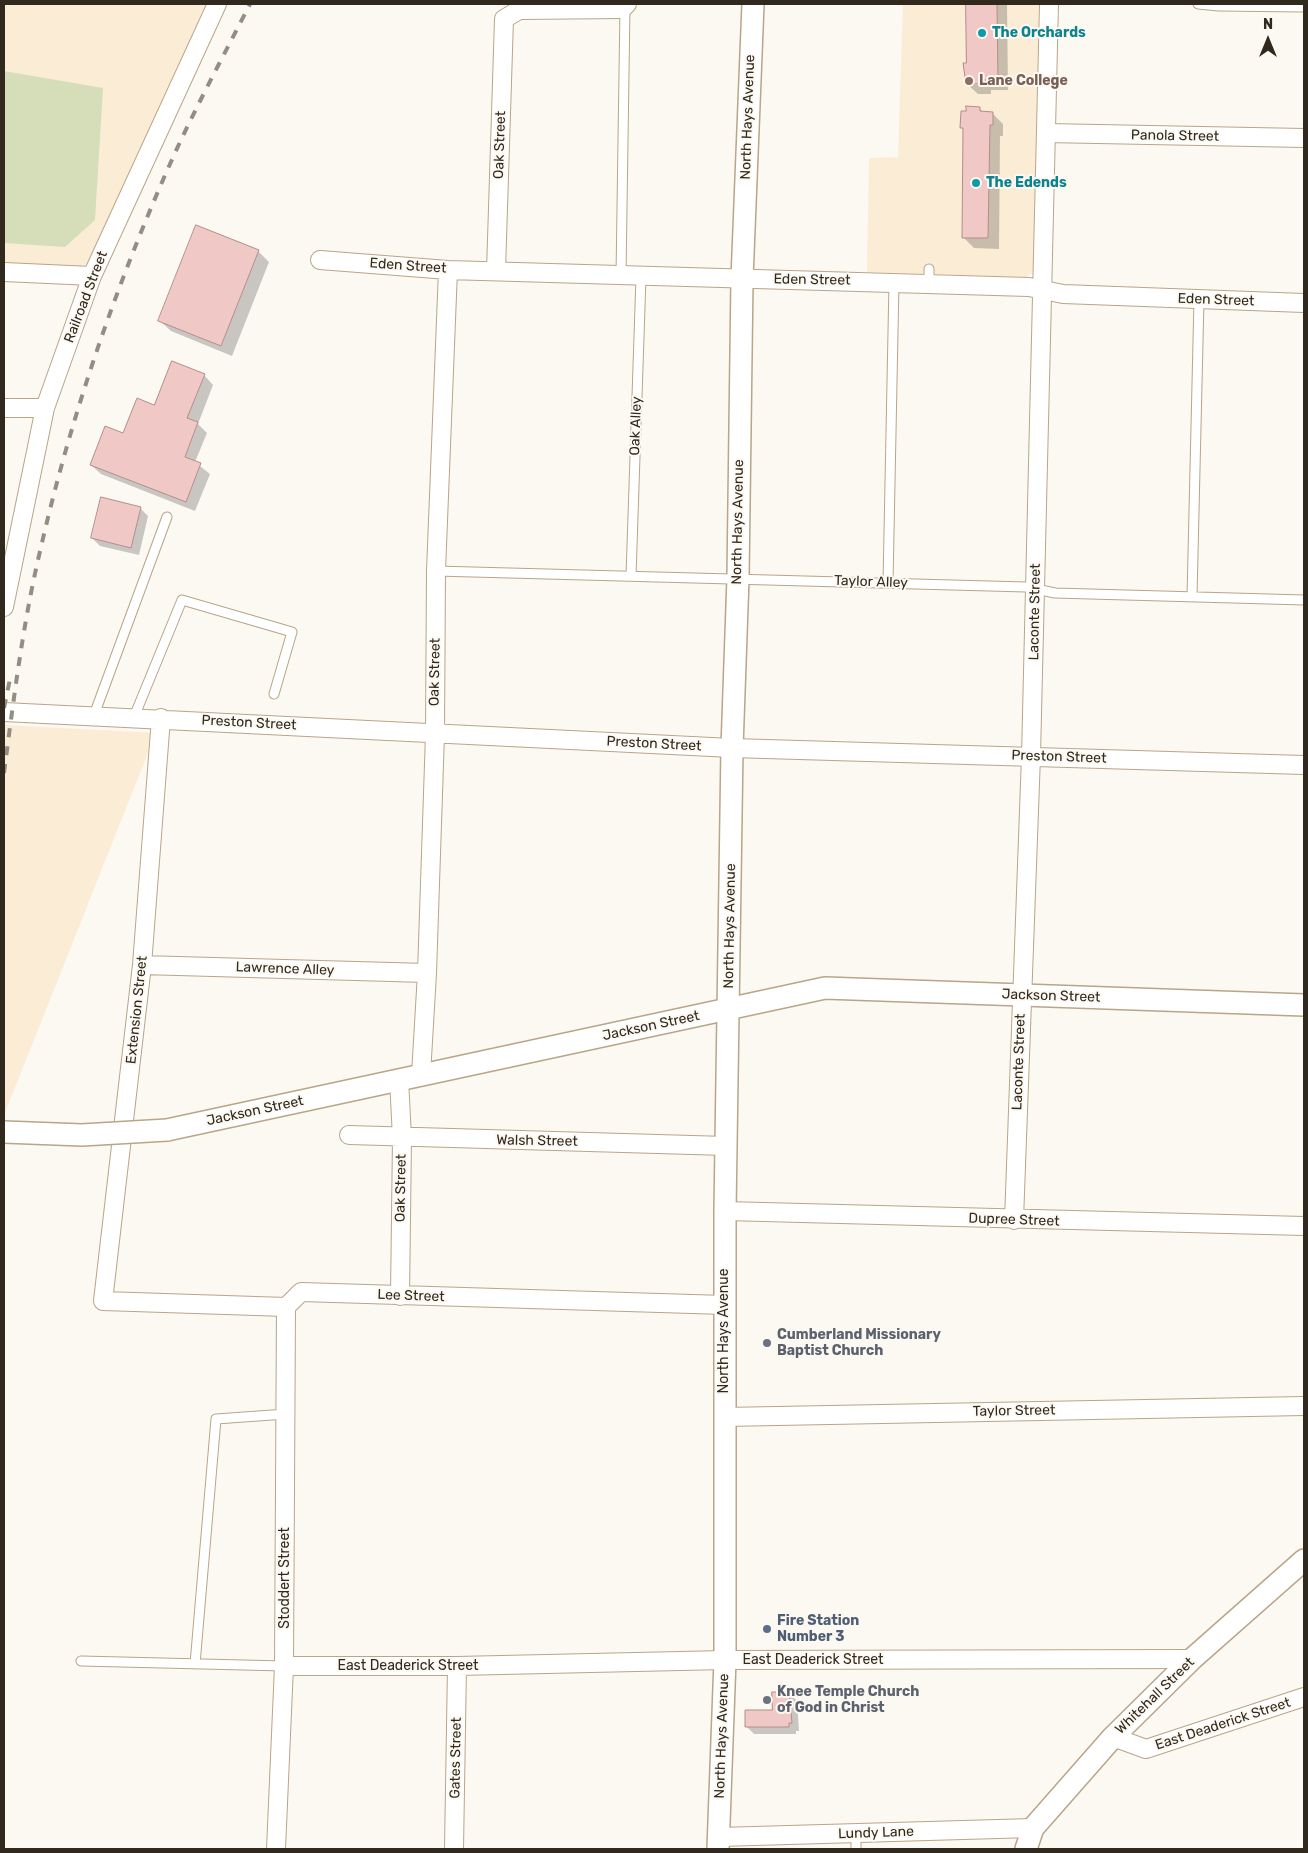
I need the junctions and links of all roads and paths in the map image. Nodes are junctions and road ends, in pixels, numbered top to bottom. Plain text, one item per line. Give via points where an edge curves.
1 (217, 4) edge
2 (626, 4) edge
3 (753, 4) edge
4 (1049, 4) edge
5 (1198, 4) edge
6 (1304, 7) edge
7 (1046, 134) junction
8 (1304, 138) edge
9 (320, 260) dead end
10 (448, 270) junction
11 (496, 271) junction
12 (4, 272) edge
13 (92, 276) junction
14 (621, 276) junction
15 (641, 277) junction
16 (742, 279) junction
17 (894, 282) junction
18 (1043, 290) junction
19 (1199, 299) junction
20 (1304, 303) edge
21 (4, 408) edge
22 (45, 408) junction
23 (167, 517) dead end
24 (436, 571) junction
25 (631, 576) junction
26 (738, 578) junction
27 (888, 583) junction
28 (1036, 589) junction
29 (1192, 597) junction
30 (1304, 600) edge
31 (4, 607) edge
32 (274, 694) dead end
33 (4, 712) edge
34 (94, 715) junction
35 (134, 717) junction
36 (161, 718) junction
37 (435, 734) junction
38 (732, 748) junction
39 (1031, 756) junction
40 (1304, 765) edge
41 (142, 965) junction
42 (428, 973) junction
43 (1022, 994) junction
44 (1304, 1004) edge
45 (729, 1009) junction
46 (421, 1075) junction
47 (399, 1080) junction
48 (4, 1132) edge
49 (349, 1135) dead end
50 (402, 1138) junction
51 (726, 1146) junction
52 (725, 1211) junction
53 (1014, 1220) junction
54 (1304, 1226) edge
55 (400, 1296) junction
56 (725, 1305) junction
57 (286, 1308) junction
58 (1304, 1406) edge
59 (286, 1414) junction
60 (724, 1417) junction
61 (1304, 1560) edge
62 (1192, 1659) junction
63 (725, 1660) junction
64 (81, 1661) dead end
65 (195, 1664) junction
66 (284, 1666) junction
67 (458, 1666) junction
68 (1304, 1697) edge
69 (1113, 1737) junction
70 (1033, 1828) junction
71 (856, 1841) edge
72 (718, 1843) edge
73 (276, 1849) edge
74 (454, 1849) edge
75 (1026, 1849) edge

1 - 13 street, Railroad Street
2 - 11 street, Oak Street via 622,9 519,10 504,19
2 - 14 lane
3 - 16 street, North Hays Avenue
4 - 7 street, Laconte Street
5 - 6 lane
7 - 8 street, Panola Street
7 - 18 street, Laconte Street
9 - 10 street, Eden Street
10 - 11 street, Eden Street
10 - 24 street, Oak Street
11 - 14 street, Eden Street
12 - 13 street
13 - 22 street, Railroad Street
14 - 15 street, Eden Street
15 - 16 street, Eden Street
15 - 25 lane, Oak Alley
16 - 17 street, Eden Street
16 - 26 street, North Hays Avenue
17 - 18 street, Eden Street via 929,276
17 - 27 lane
18 - 19 street, Eden Street via 1063,294
18 - 28 street, Laconte Street
19 - 20 street, Eden Street
19 - 29 lane
21 - 22 street
22 - 31 street, Railroad Street
23 - 34 lane
24 - 25 lane, Taylor Alley
24 - 37 street, Oak Street
25 - 26 lane, Taylor Alley
26 - 27 lane, Taylor Alley
26 - 38 street, North Hays Avenue
27 - 28 lane, Taylor Alley
28 - 29 lane, Taylor Alley via 1055,593
28 - 39 street, Laconte Street
29 - 30 lane, Taylor Alley
32 - 35 lane via 292,632 182,600
33 - 34 street, Preston Street
34 - 35 street, Preston Street
35 - 36 street, Preston Street
36 - 37 street, Preston Street
36 - 41 street, Extension Street
37 - 38 street, Preston Street
37 - 42 street, Oak Street
38 - 39 street, Preston Street
38 - 45 street, North Hays Avenue
39 - 40 street, Preston Street
39 - 43 street, Laconte Street
41 - 42 street, Lawrence Alley
41 - 57 street, Extension Street via 103,1300
42 - 46 street, Oak Street
43 - 44 street, Jackson Street
43 - 45 street, Jackson Street via 825,988
43 - 53 street, Laconte Street
45 - 46 street, Jackson Street
45 - 51 street, North Hays Avenue
46 - 47 street, Jackson Street
47 - 48 street, Jackson Street, bridge via 167,1130 82,1135
47 - 50 street, Oak Street
49 - 50 street, Walsh Street
50 - 51 street, Walsh Street
50 - 55 street, Oak Street
51 - 52 street, North Hays Avenue
52 - 53 street, Dupree Street
52 - 56 street, North Hays Avenue
53 - 54 street, Dupree Street
55 - 56 street, Lee Street
55 - 57 street, Lee Street via 301,1292
56 - 60 street, North Hays Avenue
57 - 59 street, Stoddert Street
58 - 60 street, Taylor Street
59 - 65 lane via 216,1419
59 - 66 street, Stoddert Street
60 - 63 street, North Hays Avenue
61 - 62 street, Whitehall Street
62 - 63 street, East Deaderick Street
62 - 69 street, Whitehall Street
63 - 67 street, East Deaderick Street
63 - 72 street, North Hays Avenue
64 - 65 lane
65 - 66 lane
66 - 67 street, East Deaderick Street
66 - 73 street, Stoddert Street
67 - 74 street, Gates Street
68 - 69 street, East Deaderick Street via 1146,1749
69 - 70 street, Whitehall Street
70 - 71 street, Lundy Lane
70 - 75 street, Whitehall Street
71 - 72 street, Lundy Lane

